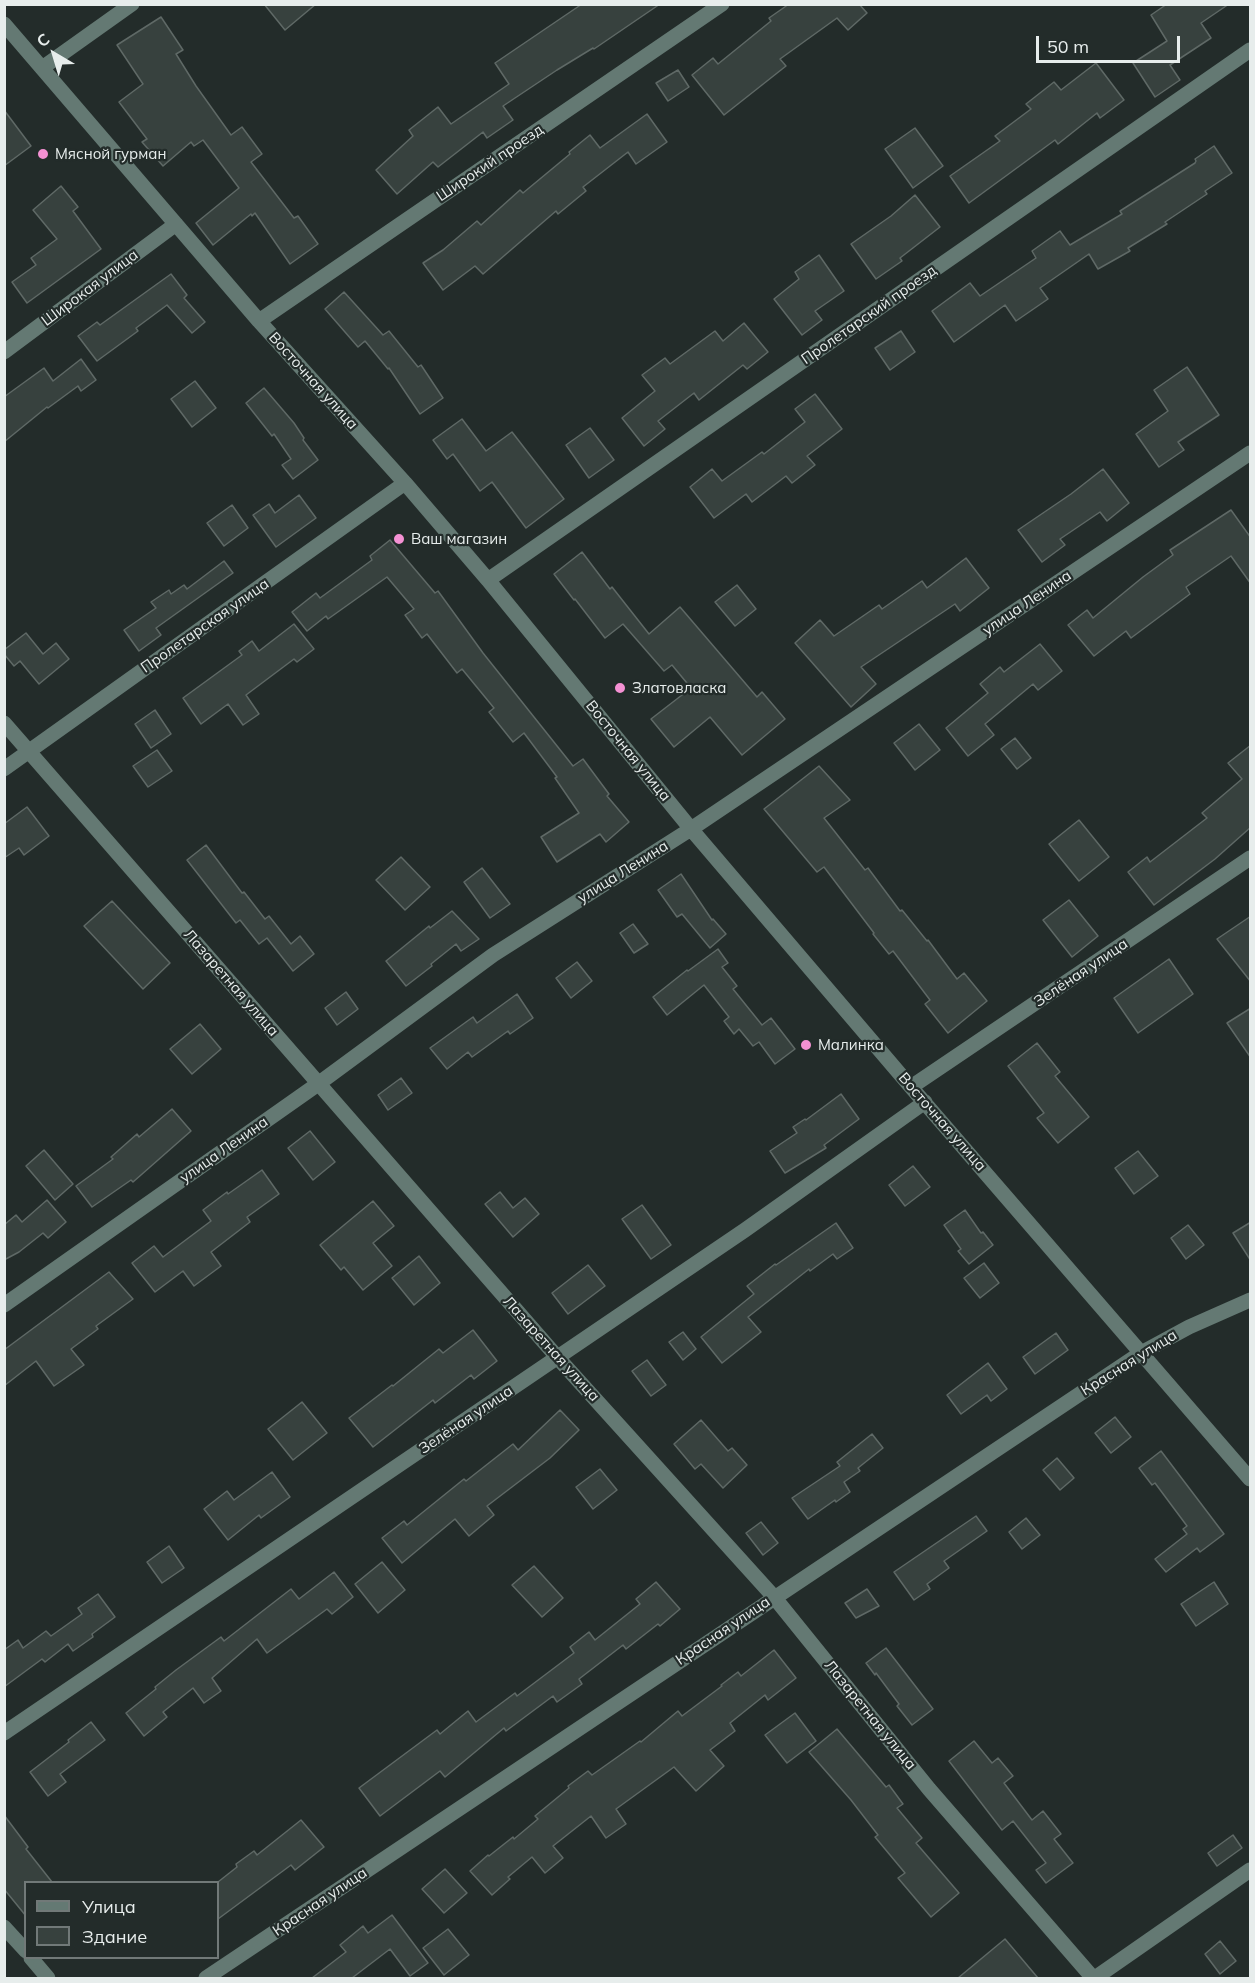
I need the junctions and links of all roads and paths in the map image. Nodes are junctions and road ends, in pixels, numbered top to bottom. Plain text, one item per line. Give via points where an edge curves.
1 (132, 4) edge
2 (722, 4) edge
3 (4, 24) edge
4 (1251, 50) edge
5 (42, 68) junction
6 (176, 224) junction
7 (259, 321) junction
8 (4, 352) edge
9 (1251, 453) edge
10 (405, 483) junction
11 (488, 580) junction
12 (4, 723) edge
13 (28, 751) junction
14 (4, 769) edge
15 (692, 829) junction
16 (1251, 858) edge
17 (318, 1084) junction
18 (911, 1087) junction
19 (925, 1102) junction
20 (1251, 1300) edge
21 (4, 1305) edge
22 (1141, 1353) junction
23 (558, 1358) junction
24 (1251, 1479) edge
25 (774, 1597) junction
26 (4, 1733) edge
27 (1251, 1870) edge
28 (4, 1927) edge
29 (24, 1950) edge
30 (32, 1959) edge
31 (48, 1978) edge
32 (206, 1978) edge
33 (1094, 1978) edge

1 - 5 street
2 - 7 street, Широкий проезд
3 - 5 street, Восточная улица
4 - 11 street, Пролетарский проезд
5 - 6 street, Восточная улица
6 - 7 street, Восточная улица
6 - 8 street, Широкая улица
7 - 10 street, Восточная улица
9 - 15 street, улица Ленина
10 - 11 street, Восточная улица
10 - 13 street, Пролетарская улица
11 - 15 street, Восточная улица
12 - 13 street, Лазаретная улица
13 - 14 street, Пролетарская улица
13 - 17 street, Лазаретная улица
15 - 17 street, улица Ленина via 493,955
15 - 18 street, Восточная улица
16 - 18 street, Зелёная улица
17 - 21 street, улица Ленина
17 - 23 street, Лазаретная улица
18 - 19 street, Восточная улица
19 - 22 street, Восточная улица
19 - 23 street, Зелёная улица
20 - 22 street, Красная улица
22 - 24 street, Восточная улица
22 - 25 street, Красная улица
23 - 25 street, Лазаретная улица
23 - 26 street, Зелёная улица
25 - 32 street, Красная улица
25 - 33 street, Лазаретная улица via 929,1789
27 - 33 street
28 - 29 street
30 - 31 street

